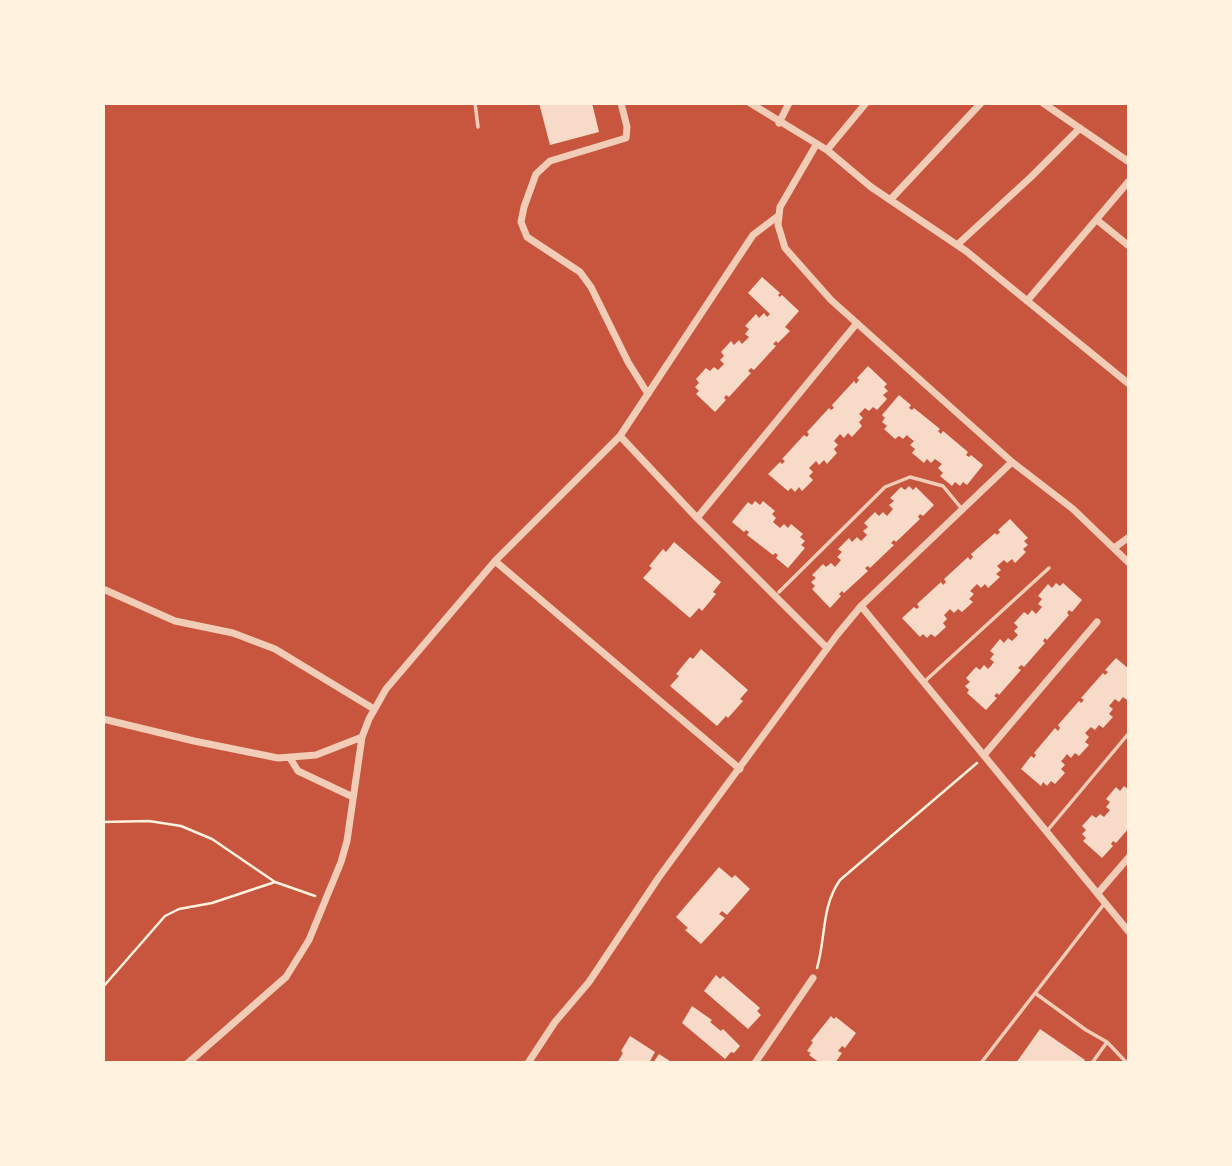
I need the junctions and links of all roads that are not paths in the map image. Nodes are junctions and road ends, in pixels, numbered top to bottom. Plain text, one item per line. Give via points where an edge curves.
1 (475, 103) edge
2 (621, 103) edge
3 (750, 103) edge
4 (789, 103) edge
5 (866, 103) edge
6 (981, 103) edge
7 (1043, 103) edge
8 (779, 123) junction
9 (478, 127) dead end
10 (1080, 128) junction
11 (816, 145) junction
12 (827, 150) junction
13 (1129, 162) edge
14 (1129, 181) edge
15 (890, 200) junction
16 (778, 216) junction
17 (1097, 220) junction
18 (957, 245) junction
19 (1129, 246) edge
20 (1027, 301) junction
21 (857, 323) junction
22 (1129, 384) edge
23 (648, 394) junction
24 (620, 436) junction
25 (1012, 462) junction
26 (962, 509) junction
27 (697, 518) junction
28 (1129, 537) edge
29 (1114, 548) junction
30 (495, 561) junction
31 (1129, 563) edge
32 (1049, 568) dead end
33 (103, 589) edge
34 (779, 592) dead end
35 (861, 606) junction
36 (1097, 622) dead end
37 (827, 648) junction
38 (924, 682) junction
39 (374, 709) junction
40 (103, 719) edge
41 (1129, 733) edge
42 (362, 737) junction
43 (984, 755) junction
44 (290, 758) junction
45 (740, 769) junction
46 (354, 797) junction
47 (1047, 831) junction
48 (1129, 856) edge
49 (1098, 893) junction
50 (1105, 902) junction
51 (1129, 932) edge
52 (814, 978) road end
53 (1035, 993) junction
54 (1107, 1042) junction
55 (188, 1063) edge
56 (528, 1063) edge
57 (755, 1063) edge
58 (981, 1063) edge
59 (1092, 1063) edge
60 (1127, 1063) edge

1 - 9 lane
2 - 23 street via 626,138 550,161 536,174 521,222 527,237 580,272
3 - 8 street
4 - 8 street
5 - 12 street
6 - 15 street
7 - 10 street
8 - 11 street
10 - 13 street
10 - 18 street
11 - 12 street
11 - 16 street via 783,199
12 - 15 street
14 - 17 street
15 - 18 street
16 - 21 street via 785,248
16 - 23 street via 753,235
17 - 19 street
17 - 20 street
18 - 20 street
20 - 22 street
21 - 25 street
21 - 27 street
23 - 24 street
24 - 27 street
24 - 30 street
25 - 26 street
25 - 29 street
26 - 34 lane via 943,486 910,478 885,487
26 - 35 street
27 - 37 street
28 - 29 street
29 - 31 street
30 - 39 street
30 - 45 street
32 - 38 lane
33 - 39 street via 168,618 233,633 275,649
35 - 37 street
35 - 38 street
36 - 43 street
37 - 45 street
38 - 43 street
39 - 42 street
40 - 44 street
41 - 47 lane
42 - 44 street via 316,755
42 - 46 street
43 - 47 street
44 - 46 street via 298,771
45 - 56 street
46 - 55 street via 347,841 327,901 302,954 286,977
47 - 49 street
48 - 49 street
49 - 50 street
50 - 51 street
50 - 53 lane
52 - 57 street
53 - 54 lane
53 - 58 lane
54 - 59 lane
54 - 60 lane

